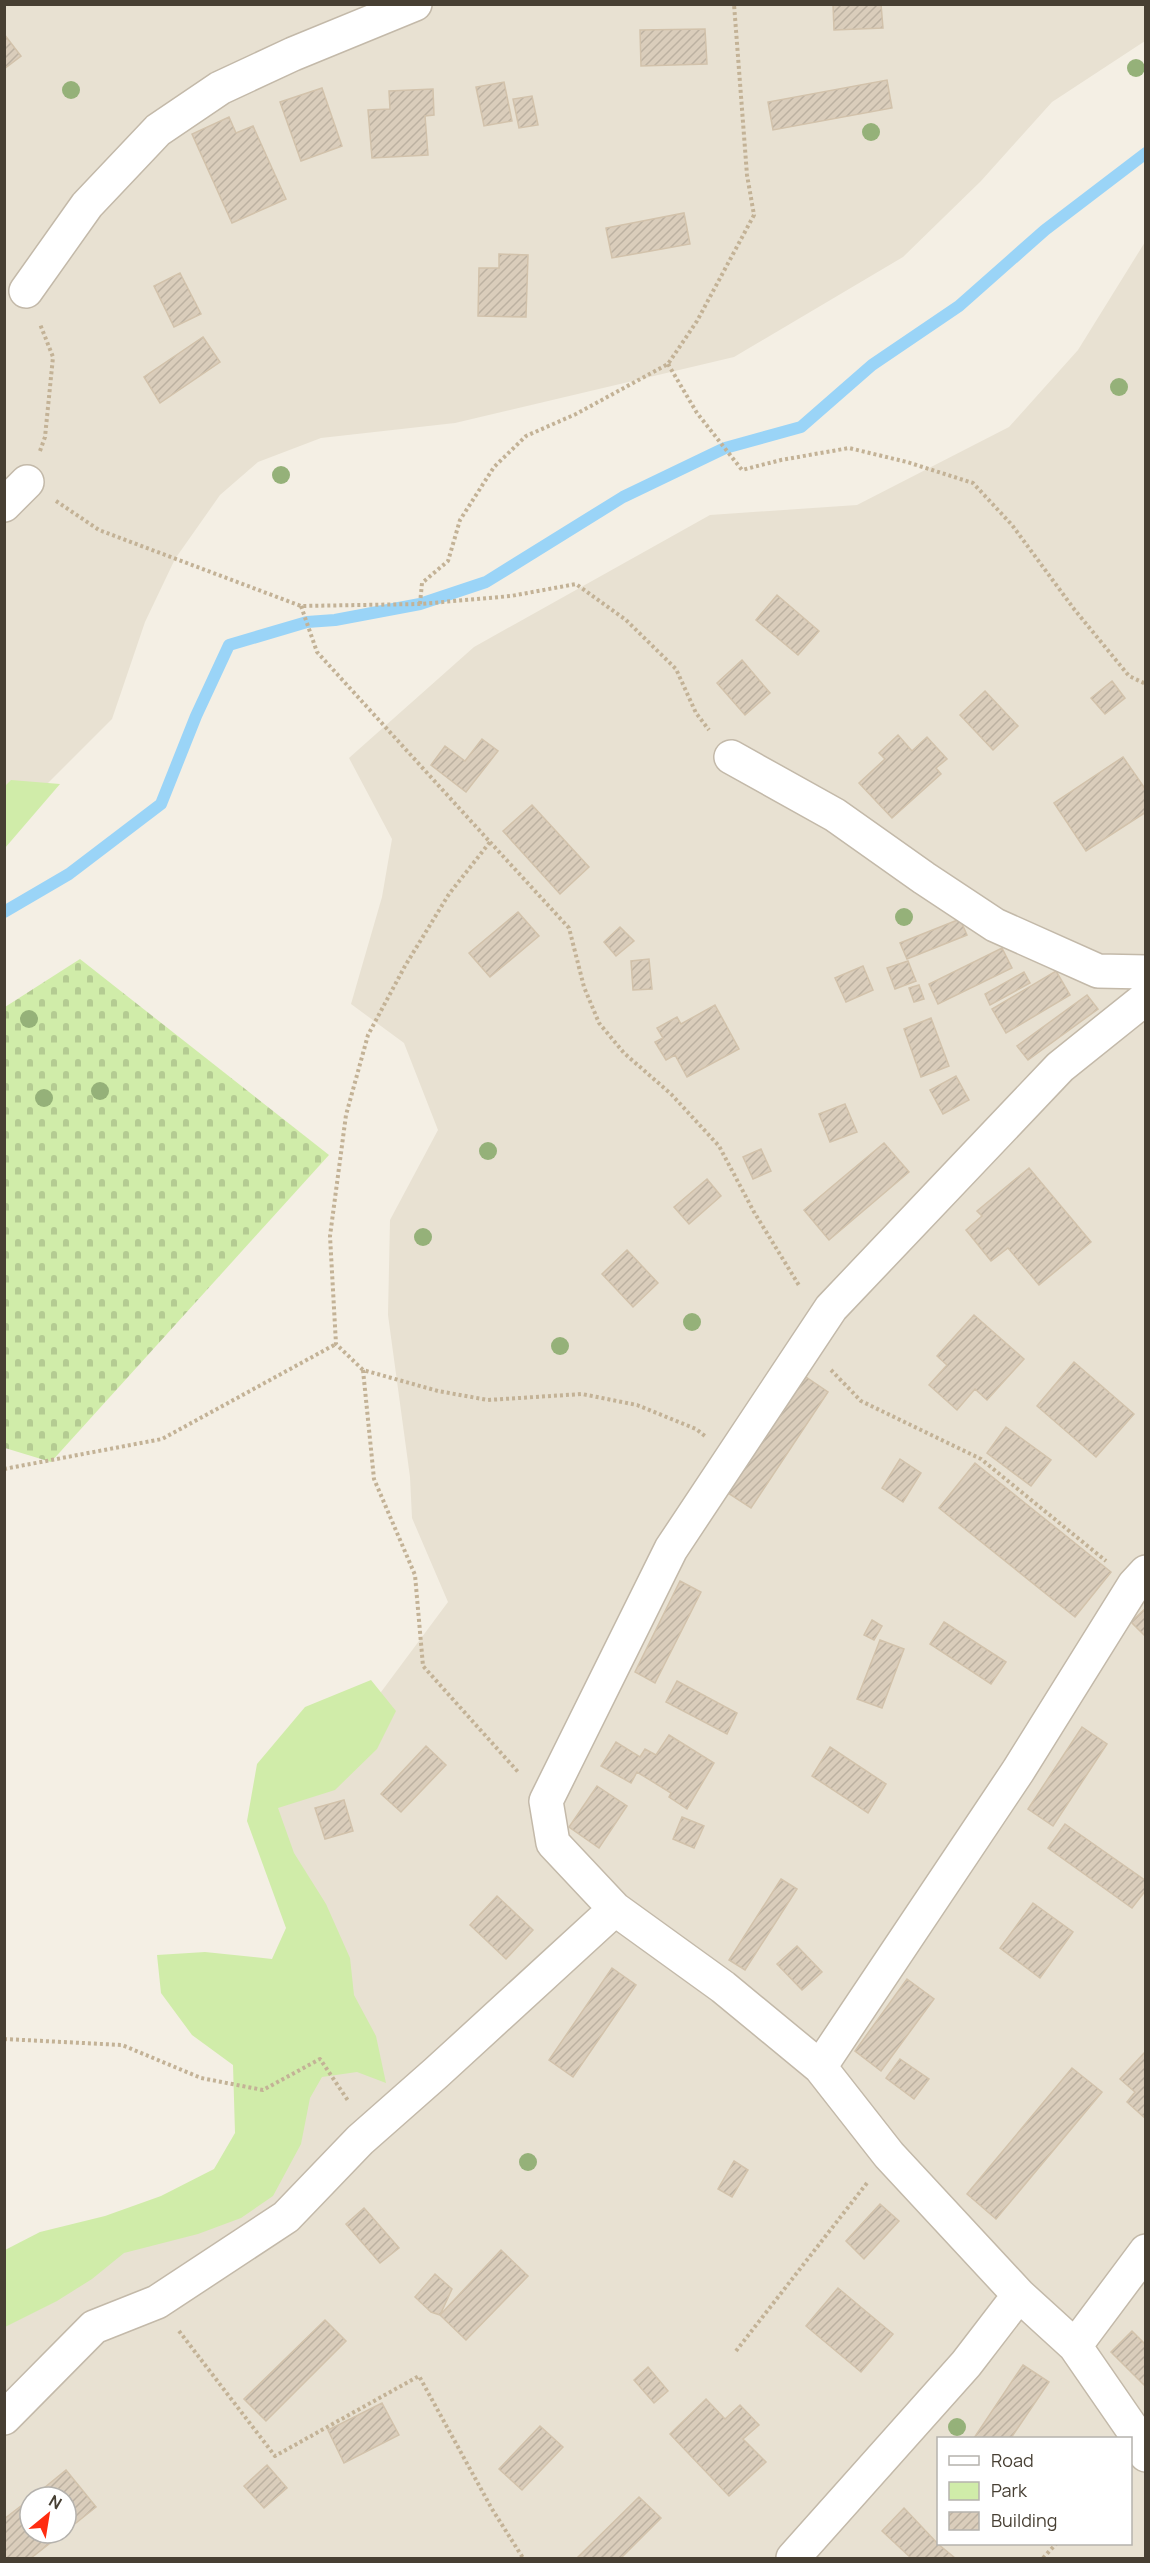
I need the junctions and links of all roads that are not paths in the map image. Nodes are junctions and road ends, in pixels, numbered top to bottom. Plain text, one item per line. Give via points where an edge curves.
1 (415, 4) edge
2 (26, 291) road end
3 (27, 482) road end
4 (4, 505) edge
5 (730, 757) road end
6 (1146, 972) edge
7 (1146, 998) edge
8 (1140, 1579) edge
9 (615, 1909) junction
10 (820, 2067) junction
11 (1146, 2251) edge
12 (1019, 2295) junction
13 (1075, 2346) junction
14 (4, 2418) edge
15 (1146, 2455) edge
16 (793, 2559) edge

1 - 2 street via 220,88 159,130 87,206
3 - 4 street
5 - 6 street via 835,814 995,926 1098,972
7 - 9 street via 1060,1067 831,1308 671,1549 546,1801 553,1843
8 - 10 street via 1018,1771
9 - 10 street via 723,1987
9 - 14 street via 360,2139 286,2217 157,2302 93,2328
10 - 12 street via 890,2154
11 - 13 street
12 - 13 street
12 - 16 street via 966,2364
13 - 15 street via 1142,2443

